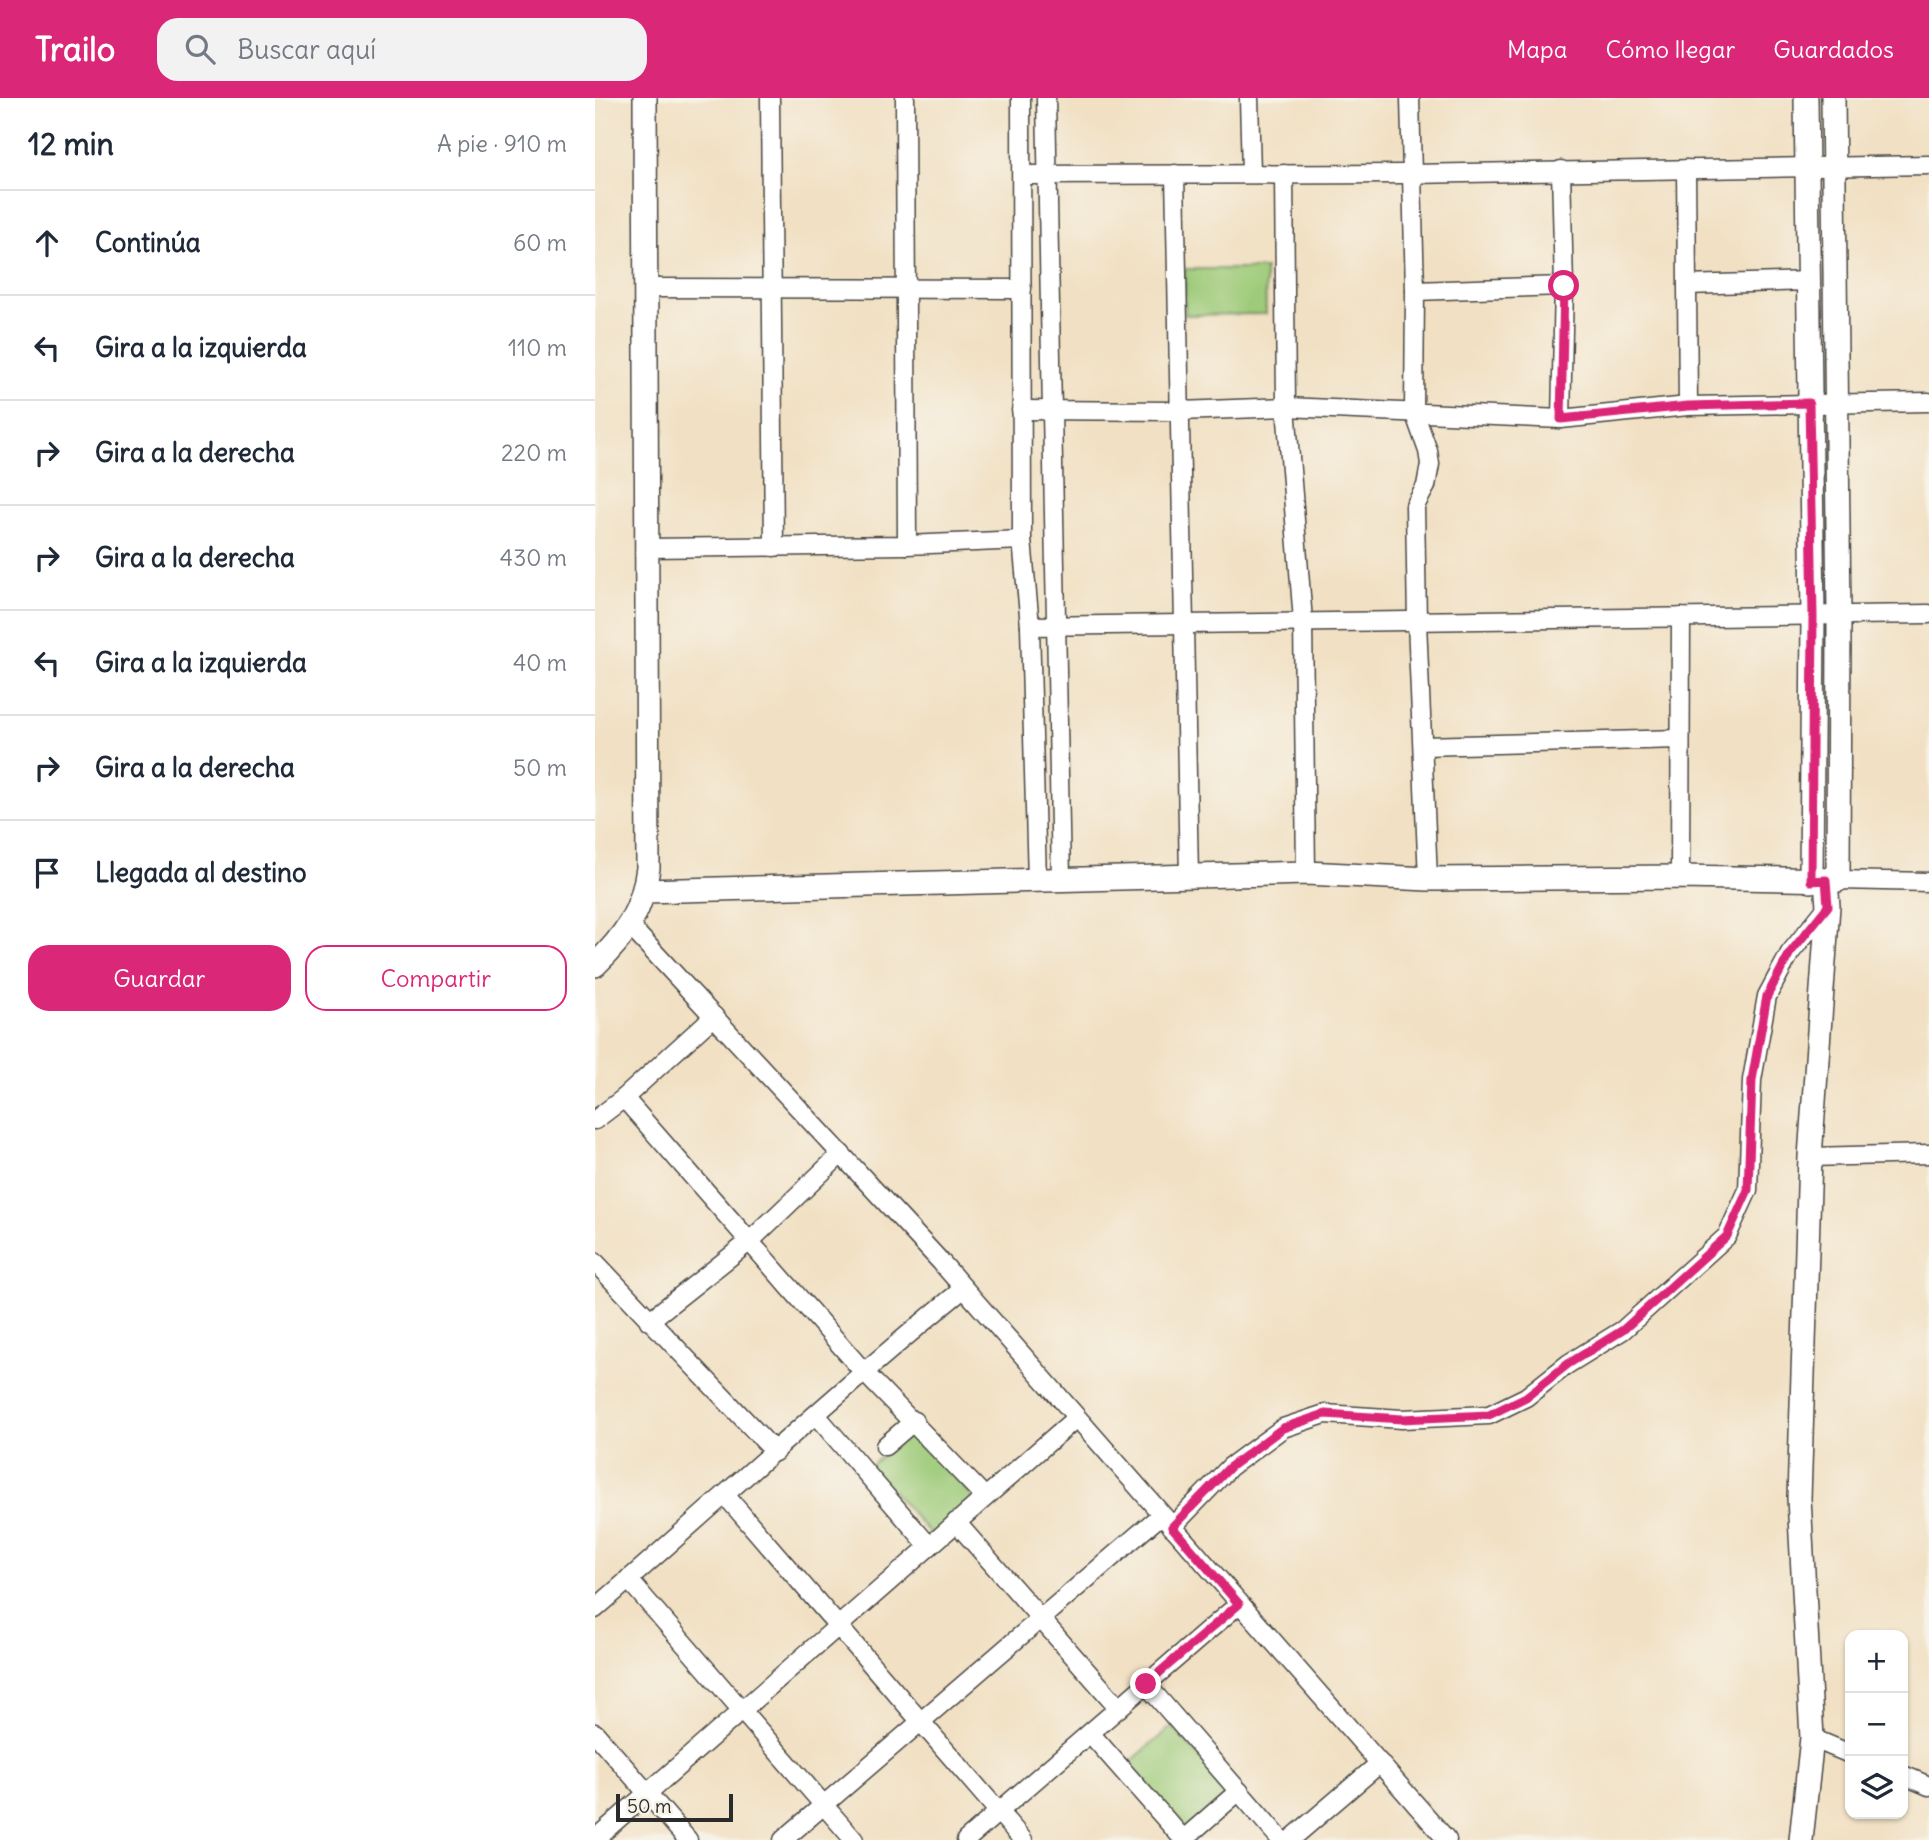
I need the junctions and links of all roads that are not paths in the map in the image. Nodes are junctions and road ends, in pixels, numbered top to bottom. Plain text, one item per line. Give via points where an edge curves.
1 (645, 98) edge
2 (770, 98) edge
3 (905, 98) edge
4 (1021, 98) edge
5 (1046, 98) edge
6 (1249, 98) edge
7 (1410, 98) edge
8 (1806, 98) edge
9 (1833, 98) edge
10 (1929, 165) edge
11 (1834, 168) junction
12 (1686, 169) junction
13 (1807, 169) junction
14 (1561, 170) junction
15 (1251, 173) junction
16 (1175, 174) junction
17 (1285, 174) junction
18 (1411, 174) junction
19 (1022, 175) junction
20 (1046, 176) junction
21 (1808, 281) junction
22 (1687, 285) junction
23 (1564, 286) junction
24 (646, 288) junction
25 (773, 288) junction
26 (906, 288) junction
27 (1022, 289) junction
28 (1415, 291) junction
29 (1929, 402) edge
30 (1809, 403) junction
31 (1836, 403) junction
32 (1688, 406) junction
33 (1286, 407) junction
34 (1021, 410) junction
35 (1052, 411) junction
36 (1180, 411) junction
37 (1414, 412) junction
38 (1561, 419) junction
39 (1022, 540) junction
40 (907, 545) junction
41 (774, 547) junction
42 (648, 548) junction
43 (1929, 614) edge
44 (1839, 615) junction
45 (1813, 616) junction
46 (1681, 617) junction
47 (1303, 621) junction
48 (1417, 622) junction
49 (1184, 623) junction
50 (1056, 625) junction
51 (1030, 626) junction
52 (1680, 739) junction
53 (1423, 746) junction
54 (1306, 873) junction
55 (1189, 876) junction
56 (1680, 877) junction
57 (1428, 879) junction
58 (1061, 880) junction
59 (1037, 881) junction
60 (1825, 881) junction
61 (1929, 882) edge
62 (645, 891) junction
63 (1828, 906) junction
64 (629, 925) junction
65 (595, 965) edge
66 (714, 1016) junction
67 (624, 1098) junction
68 (595, 1120) edge
69 (841, 1154) junction
70 (1929, 1154) edge
71 (1810, 1157) junction
72 (750, 1241) junction
73 (595, 1262) edge
74 (963, 1289) junction
75 (649, 1321) junction
76 (863, 1371) junction
77 (816, 1415) junction
78 (1076, 1418) junction
79 (913, 1420) junction
80 (885, 1446) dead end
81 (775, 1452) junction
82 (725, 1495) junction
83 (985, 1497) junction
84 (1166, 1521) junction
85 (956, 1522) junction
86 (929, 1546) junction
87 (628, 1580) junction
88 (1239, 1604) junction
89 (595, 1609) edge
90 (1041, 1619) junction
91 (838, 1626) junction
92 (1146, 1684) junction
93 (1119, 1708) junction
94 (742, 1711) junction
95 (921, 1722) junction
96 (1090, 1732) junction
97 (595, 1733) edge
98 (1812, 1738) junction
99 (1845, 1752) edge
100 (1380, 1763) junction
101 (1908, 1777) edge
102 (1929, 1786) edge
103 (1238, 1791) junction
104 (647, 1793) junction
105 (824, 1805) junction
106 (999, 1812) junction
107 (595, 1839) edge
108 (688, 1840) edge
109 (783, 1840) edge
110 (854, 1840) edge
111 (966, 1840) edge
112 (1023, 1840) edge
113 (1184, 1840) edge
114 (1281, 1840) edge
115 (1290, 1840) edge
116 (1447, 1840) edge
117 (1801, 1840) edge

1 - 24 street
2 - 25 street
3 - 26 street
4 - 19 street
5 - 20 street
6 - 15 street
7 - 18 street
8 - 13 street
9 - 11 street
10 - 11 street
11 - 13 street
11 - 31 street
12 - 13 street
12 - 14 street
12 - 22 street
13 - 21 street
14 - 18 street
14 - 23 street
15 - 16 street
15 - 17 street
16 - 20 street
16 - 36 street
17 - 18 street
17 - 33 street
18 - 28 street
19 - 20 street
19 - 27 street
20 - 35 street
21 - 22 street
21 - 30 street
22 - 32 street
23 - 28 street
23 - 38 street
24 - 25 street
24 - 42 street
25 - 26 street
25 - 41 street
26 - 27 street
26 - 40 street
27 - 34 street
28 - 37 street
29 - 31 street
30 - 31 street
30 - 32 street
30 - 45 street
31 - 44 street
32 - 38 street
33 - 36 street
33 - 37 street
33 - 47 street
34 - 35 street
34 - 39 street
35 - 36 street
35 - 50 street
36 - 49 street
37 - 38 street
37 - 48 street via 1430,464 1426,486 1415,506
39 - 40 street
39 - 51 street
40 - 41 street
41 - 42 street
42 - 62 street via 649,845
43 - 44 street
44 - 45 street
44 - 60 street
45 - 46 street
45 - 60 street
46 - 48 street
46 - 52 street
47 - 48 street
47 - 49 street
47 - 54 street
48 - 53 street
49 - 50 street
49 - 55 street
50 - 51 street
50 - 58 street
51 - 59 street
52 - 53 street
52 - 56 street
53 - 57 street
54 - 55 street
54 - 57 street
55 - 58 street
56 - 57 street
56 - 60 street
58 - 59 street
59 - 62 street
60 - 61 street
60 - 63 street
62 - 64 street
63 - 71 street
63 - 84 street via 1790,953 1767,996 1752,1080 1748,1190 1727,1236 1623,1330 1526,1397 1489,1415 1402,1419 1325,1414 1283,1428
64 - 65 street
64 - 66 street
66 - 67 street
66 - 69 street
67 - 68 street
67 - 72 street
69 - 72 street
69 - 74 street
70 - 71 street
71 - 98 street via 1799,1498
72 - 75 street
72 - 76 street
73 - 75 street
74 - 76 street
74 - 78 street
75 - 81 street
76 - 77 street
76 - 79 street
77 - 81 street
77 - 86 street
78 - 83 street
78 - 84 street
79 - 80 street
79 - 83 street
81 - 82 street
82 - 87 street
82 - 91 street
83 - 85 street
84 - 88 street
84 - 90 street
85 - 86 street
85 - 90 street
86 - 91 street
87 - 89 street
87 - 94 street
88 - 92 street
88 - 100 street
90 - 93 street
90 - 95 street
91 - 94 street
91 - 95 street
92 - 93 street
92 - 103 street
93 - 96 street
94 - 104 street
94 - 105 street
95 - 105 street
95 - 106 street
96 - 106 street
96 - 113 street
97 - 104 street
98 - 99 street
98 - 117 street
100 - 115 street
100 - 116 street
101 - 102 street
103 - 113 street
103 - 114 street
104 - 107 street
104 - 108 street
105 - 109 street
105 - 110 street
106 - 111 street
106 - 112 street

